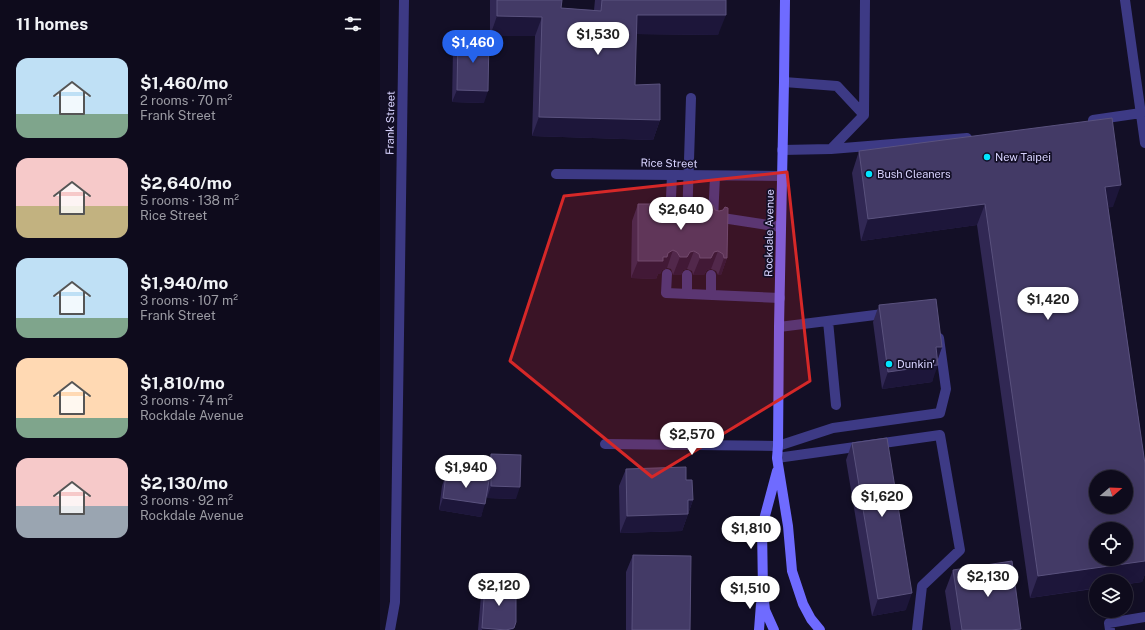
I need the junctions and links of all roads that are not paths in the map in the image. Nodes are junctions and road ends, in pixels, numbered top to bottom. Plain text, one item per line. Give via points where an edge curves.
1 (404, 0) edge
2 (785, 0) edge
3 (865, 0) edge
4 (1125, 0) edge
5 (784, 82) junction
6 (691, 98) dead end
7 (1141, 113) junction
8 (864, 115) junction
9 (1080, 122) edge
10 (977, 137) edge
11 (1145, 143) edge
12 (832, 149) junction
13 (782, 150) junction
14 (556, 174) dead end
15 (672, 175) junction
16 (689, 175) junction
17 (715, 176) junction
18 (782, 176) junction
19 (670, 222) edge
20 (687, 222) edge
21 (781, 227) junction
22 (668, 274) edge
23 (687, 275) edge
24 (711, 275) edge
25 (687, 294) junction
26 (711, 295) junction
27 (780, 298) junction
28 (883, 314) edge
29 (828, 321) junction
30 (779, 327) junction
31 (938, 331) edge
32 (836, 405) dead end
33 (605, 444) dead end
34 (778, 446) junction
35 (777, 462) junction
36 (763, 592) junction
37 (1145, 617) edge
38 (390, 630) edge
39 (759, 630) edge
40 (774, 630) edge
41 (820, 630) edge
42 (917, 630) edge
43 (1110, 630) edge

1 - 38 street, Frank Street via 395,602
2 - 5 main road, Rockdale Avenue
3 - 8 street
4 - 7 street
5 - 8 street via 837,86
5 - 13 main road, Rockdale Avenue
6 - 16 street
7 - 9 street
7 - 11 street
8 - 12 street
10 - 12 street
12 - 13 street
13 - 18 main road, Rockdale Avenue
14 - 15 street, Rice Street
15 - 16 street, Rice Street
15 - 19 street
16 - 17 street, Rice Street
16 - 20 street
17 - 18 street, Rice Street
17 - 21 street via 713,220
18 - 21 main road, Rockdale Avenue
21 - 27 main road, Rockdale Avenue
22 - 25 street via 666,293
23 - 25 street
24 - 26 street
25 - 26 street
26 - 27 street
27 - 30 main road, Rockdale Avenue
28 - 29 street
29 - 30 street
29 - 32 street
30 - 34 main road, Rockdale Avenue
31 - 34 street via 946,389 940,413 833,428
33 - 34 street
34 - 35 main road, Rockdale Avenue
35 - 36 main road, Rockdale Avenue via 762,527
35 - 41 main road, Rockdale Avenue via 788,526 792,570 803,604
35 - 42 street via 940,435 960,550 922,586
36 - 39 main road
36 - 40 main road, Rockdale Avenue via 765,610
37 - 43 street via 1109,623

